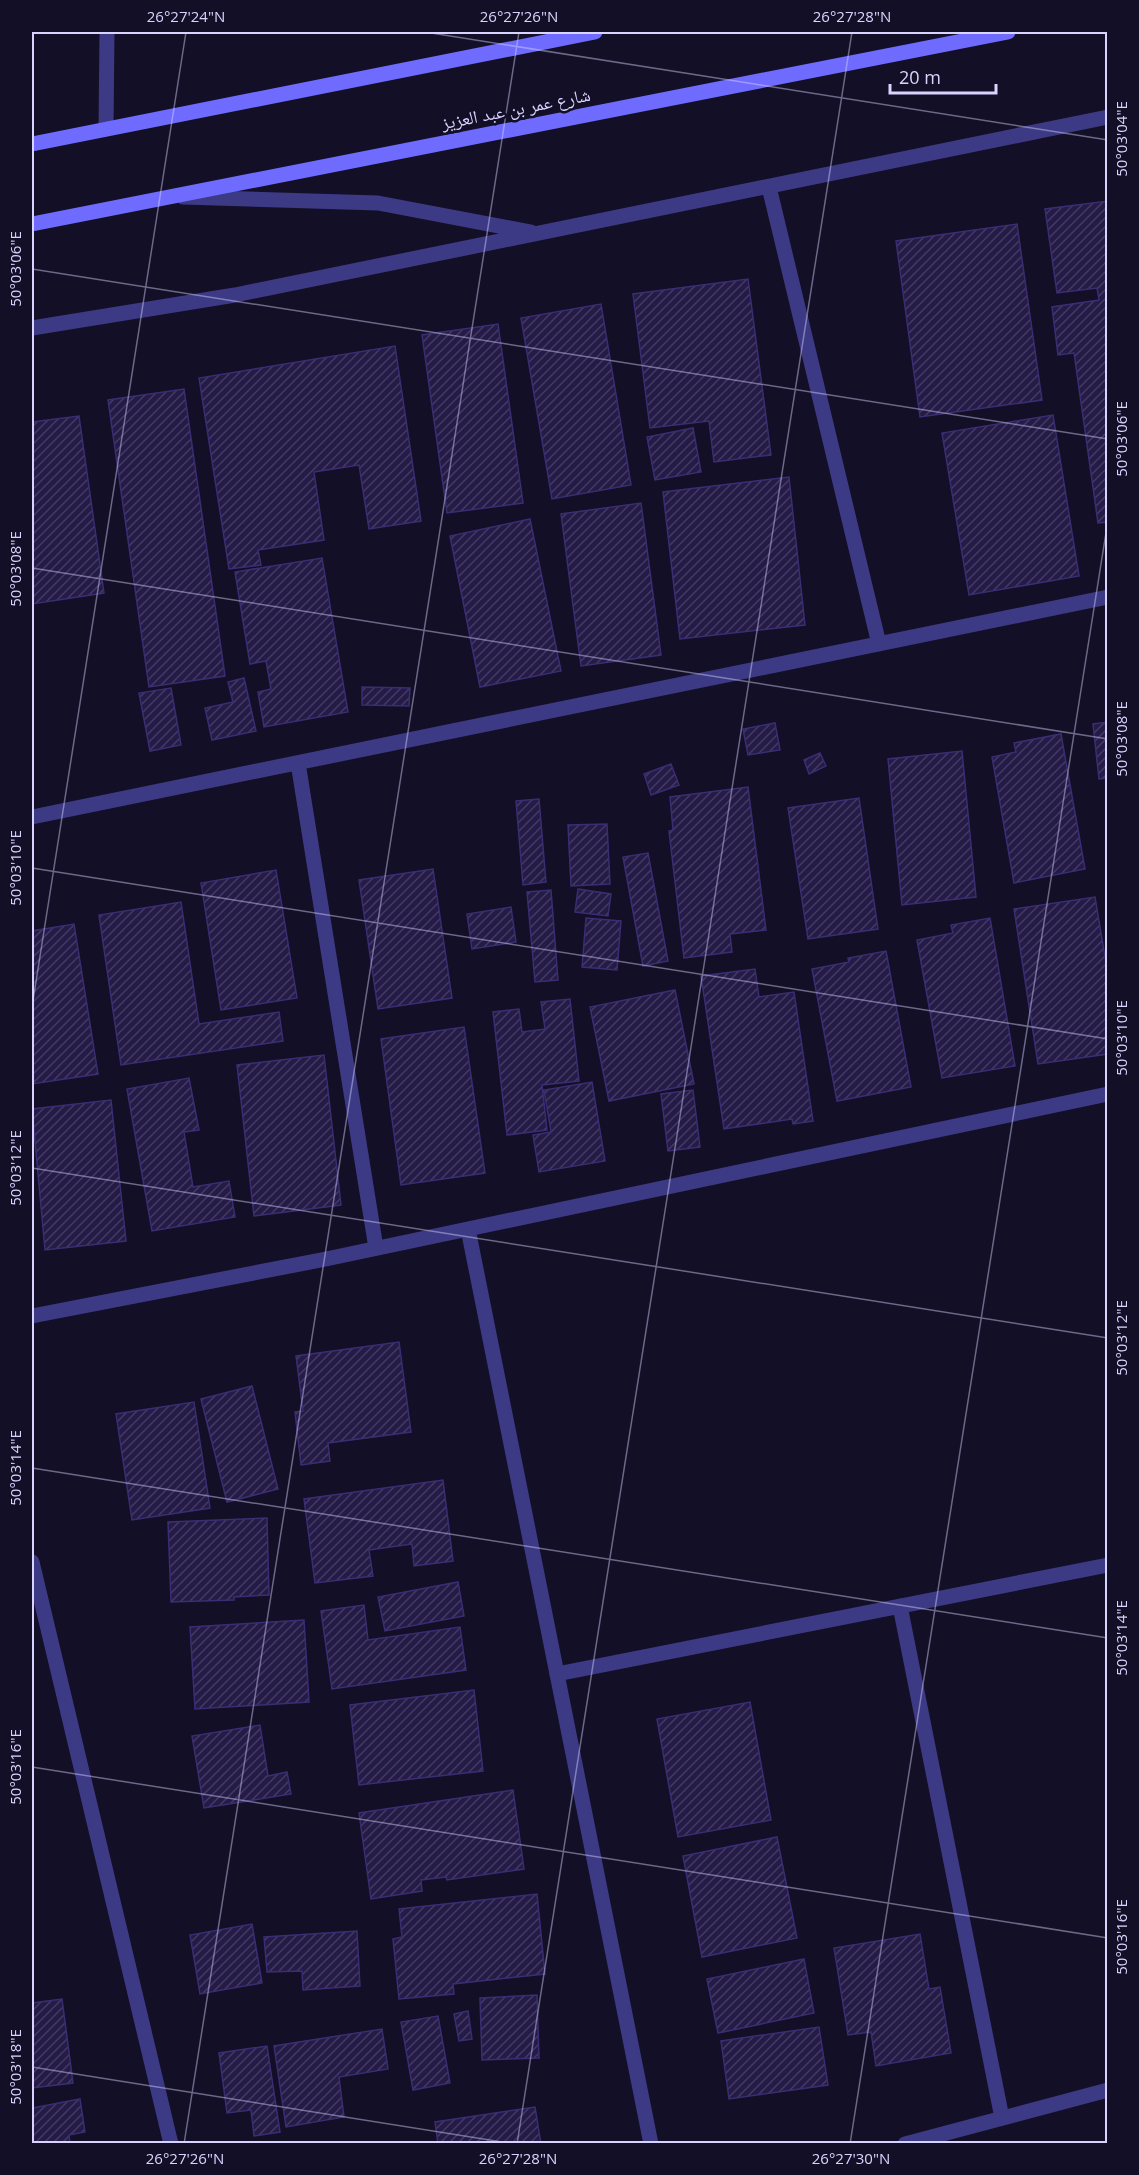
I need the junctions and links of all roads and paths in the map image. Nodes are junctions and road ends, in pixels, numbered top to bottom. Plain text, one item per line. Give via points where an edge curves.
1 (107, 32) edge
2 (595, 32) edge
3 (1008, 32) edge
4 (1107, 117) edge
5 (106, 129) junction
6 (32, 144) edge
7 (769, 187) junction
8 (174, 197) junction
9 (32, 224) edge
10 (538, 234) junction
11 (32, 328) edge
12 (1107, 597) edge
13 (879, 644) junction
14 (298, 763) junction
15 (32, 817) edge
16 (1107, 1094) edge
17 (468, 1229) junction
18 (376, 1248) junction
19 (32, 1316) edge
20 (32, 1562) edge
21 (1107, 1565) edge
22 (900, 1606) junction
23 (557, 1674) junction
24 (1107, 2090) edge
25 (1002, 2118) junction
26 (171, 2144) edge
27 (651, 2144) edge
28 (905, 2144) edge

1 - 5 street
2 - 5 main road
3 - 8 main road, شارع عمر بن عبد العزيز
4 - 7 street
5 - 6 main road
7 - 10 street
7 - 13 street
8 - 9 main road, شارع عمر بن عبد العزيز
8 - 10 street via 378,203
10 - 11 street via 236,295
12 - 13 street
13 - 14 street
14 - 15 street
14 - 18 street
16 - 17 street
17 - 18 street
17 - 23 street
18 - 19 street
20 - 26 street
21 - 22 street
22 - 23 street
22 - 25 street
23 - 27 street
24 - 25 street
25 - 28 street

